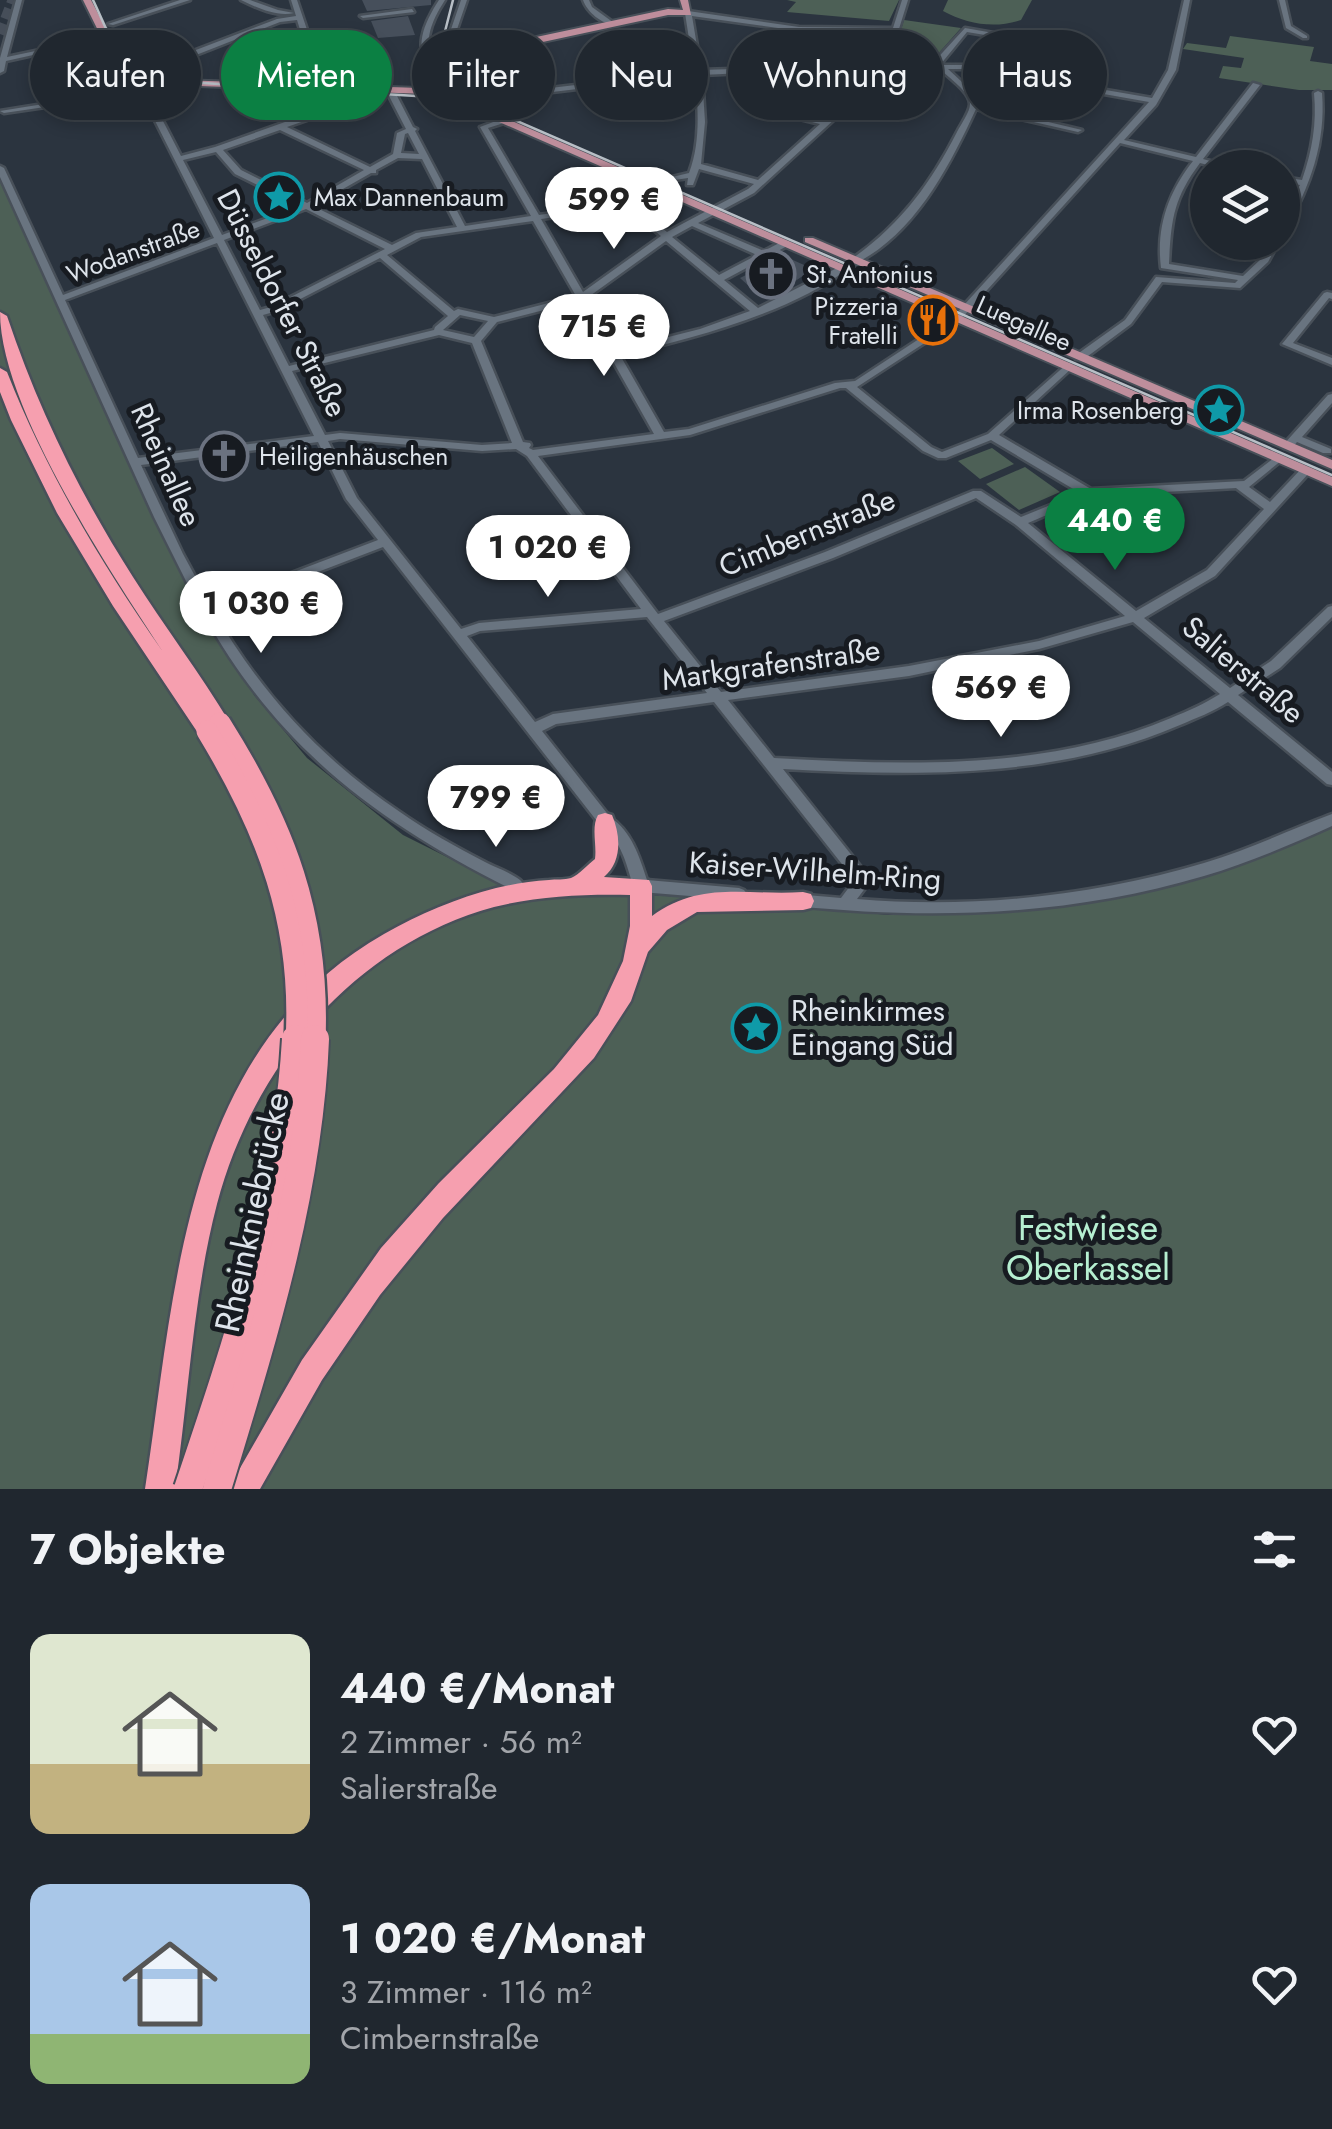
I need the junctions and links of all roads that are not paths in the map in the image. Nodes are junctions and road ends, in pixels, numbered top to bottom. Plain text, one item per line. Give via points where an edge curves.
1 (19, 0) edge
2 (78, 0) edge
3 (87, 0) edge
4 (98, 0) edge
5 (187, 0) edge
6 (244, 0) edge
7 (294, 0) edge
8 (406, 0) edge
9 (442, 0) edge
10 (464, 0) edge
11 (586, 0) edge
12 (905, 0) edge
13 (1188, 0) edge
14 (1282, 0) edge
15 (685, 6) edge
16 (412, 11) junction
17 (298, 15) junction
18 (364, 16) dead end
19 (110, 24) junction
20 (612, 24) junction
21 (426, 28) joint
22 (99, 30) edge
23 (105, 30) edge
24 (110, 30) edge
25 (303, 30) edge
26 (454, 30) edge
27 (798, 30) edge
28 (896, 30) edge
29 (963, 31) edge
30 (555, 37) edge
31 (1306, 37) dead end
32 (30, 54) edge
33 (201, 56) edge
34 (2, 60) edge
35 (943, 60) edge
36 (943, 68) edge
37 (0, 71) edge
38 (943, 71) edge
39 (1256, 85) dead end
40 (412, 86) edge
41 (963, 88) edge
42 (1318, 93) dead end
43 (412, 95) edge
44 (392, 96) edge
45 (392, 96) edge
46 (395, 96) junction
47 (412, 97) edge
48 (1154, 102) junction
49 (30, 106) edge
50 (4, 111) dead end
51 (161, 120) edge
52 (296, 120) edge
53 (504, 120) joint
54 (529, 120) edge
55 (696, 120) edge
56 (811, 120) edge
57 (829, 120) edge
58 (967, 120) edge
59 (1035, 120) edge
60 (825, 124) junction
61 (278, 126) junction
62 (413, 130) junction
63 (1078, 130) dead end
64 (1120, 141) junction
65 (1206, 150) edge
66 (220, 152) junction
67 (397, 156) junction
68 (426, 157) junction
69 (1190, 158) edge
70 (176, 159) junction
71 (0, 168) edge
72 (1190, 169) edge
73 (373, 171) junction
74 (693, 178) junction
75 (1300, 182) edge
76 (759, 183) junction
77 (1304, 183) junction
78 (664, 184) junction
79 (1300, 191) edge
80 (628, 204) junction
81 (307, 206) junction
82 (721, 208) junction
83 (537, 218) junction
84 (692, 223) junction
85 (462, 228) junction
86 (666, 237) junction
87 (220, 240) junction
88 (786, 243) junction
89 (391, 244) junction
90 (764, 255) junction
91 (383, 256) junction
92 (856, 260) junction
93 (1265, 260) edge
94 (844, 268) junction
95 (1247, 278) junction
96 (719, 279) junction
97 (1332, 296) edge
98 (581, 298) junction
99 (60, 300) junction
100 (961, 312) junction
101 (758, 313) junction
102 (257, 314) junction
103 (452, 314) junction
104 (0, 316) edge
105 (494, 320) junction
106 (440, 332) junction
107 (476, 341) junction
108 (613, 354) junction
109 (1080, 357) junction
110 (1332, 362) edge
111 (1068, 366) junction
112 (285, 370) junction
113 (0, 372) edge
114 (850, 386) junction
115 (1332, 397) edge
116 (657, 431) junction
117 (992, 436) junction
118 (320, 437) junction
119 (1287, 447) junction
120 (525, 450) junction
121 (1328, 456) edge
122 (134, 462) junction
123 (1305, 471) junction
124 (1332, 482) edge
125 (1239, 485) junction
126 (977, 493) joint
127 (1089, 493) junction
128 (1270, 508) junction
129 (1020, 522) junction
130 (384, 543) junction
131 (1332, 610) edge
132 (205, 611) junction
133 (653, 616) junction
134 (1136, 617) junction
135 (458, 634) junction
136 (1232, 697) junction
137 (718, 698) junction
138 (214, 727) junction
139 (533, 729) junction
140 (770, 763) junction
141 (1332, 780) edge
142 (1332, 820) edge
143 (605, 821) junction
144 (576, 886) junction
145 (641, 886) junction
146 (520, 892) junction
147 (803, 902) junction
148 (844, 905) junction
149 (640, 947) junction
150 (160, 1489) edge
151 (188, 1489) edge
152 (218, 1489) edge
153 (243, 1489) edge

1 - 34 street
2 - 22 main road, Düsseldorfer Straße
3 - 23 main road, Düsseldorfer Straße
4 - 19 main road, Düsseldorfer Straße
5 - 19 street
6 - 17 street
7 - 17 street
8 - 16 street
9 - 21 street
10 - 26 street
11 - 20 street
12 - 28 street
13 - 48 street via 1172,70
14 - 31 street via 1288,26
15 - 20 main road
15 - 27 street
16 - 18 street
16 - 21 street
17 - 25 street
17 - 33 street
19 - 24 main road, Düsseldorfer Straße
20 - 30 main road
29 - 35 street
32 - 34 street
34 - 37 street
36 - 48 street
38 - 41 street
39 - 65 street
40 - 46 main road
42 - 77 street via 1318,138
43 - 46 main road
44 - 46 main road
45 - 46 main road
46 - 47 main road
46 - 62 street
48 - 64 street
49 - 50 street
51 - 70 street, Düsseldorfer Straße
52 - 61 street
53 - 78 main road, Luegallee
53 - 83 street via 484,127
54 - 78 main road, Luegallee
55 - 74 street
56 - 60 street
57 - 60 street
58 - 92 street via 918,202
59 - 63 street
60 - 76 street
61 - 66 street
61 - 73 street
62 - 67 street via 401,132
62 - 68 street
64 - 69 street
64 - 100 street
66 - 70 street
66 - 81 street via 231,168
67 - 68 street
67 - 73 street, Wodanstraße
68 - 85 street
70 - 87 street, Düsseldorfer Straße
71 - 99 street, Rheinallee
72 - 95 street via 1170,205 1164,266
73 - 81 street, Wodanstraße
74 - 76 street
74 - 78 main road, Luegallee
74 - 82 main road, Luegallee
75 - 77 street
76 - 82 street
77 - 79 street
78 - 80 street
78 - 82 main road, Luegallee
80 - 83 street
80 - 86 street
81 - 87 street, Wodanstraße
81 - 89 street
82 - 84 street
82 - 88 main road, Luegallee
82 - 92 main road, Luegallee
83 - 85 street
83 - 98 street
84 - 86 street
84 - 90 street
85 - 89 street
86 - 96 street
86 - 98 street
87 - 99 street, Wodanstraße
87 - 102 street, Düsseldorfer Straße
88 - 90 street
88 - 94 main road, Luegallee
89 - 91 street
90 - 96 street
91 - 102 street
91 - 103 street
92 - 100 main road, Luegallee
93 - 95 street
94 - 100 main road, Luegallee
94 - 101 street
95 - 109 street via 1228,286 1159,279 1128,322
96 - 101 street
97 - 110 street via 1287,344
98 - 105 street
98 - 108 street
99 - 122 street, Rheinallee
100 - 109 main road, Luegallee
100 - 111 main road, Luegallee
100 - 114 street
101 - 108 street
102 - 112 street, Düsseldorfer Straße
103 - 105 street
103 - 106 street
104 - 138 highway via 62,471
105 - 107 street
106 - 107 street
106 - 112 street
107 - 120 street
108 - 116 street
109 - 119 main road, Luegallee
111 - 117 street
111 - 119 main road, Luegallee
112 - 118 street, Düsseldorfer Straße
113 - 138 highway via 62,510
114 - 116 street via 690,432
114 - 117 street via 942,456
115 - 119 street
116 - 120 street
116 - 120 street
117 - 127 street
118 - 120 street
118 - 122 street
118 - 130 street, Düsseldorfer Straße
119 - 121 main road, Luegallee
119 - 123 main road, Luegallee
119 - 125 street via 1254,481
120 - 133 street
122 - 132 street, Rheinallee
123 - 124 main road, Luegallee
123 - 128 street, Markgrafenstraße
125 - 127 street
125 - 128 street
126 - 129 street, Salierstraße
126 - 133 street, Cimbernstraße via 829,555
127 - 129 street
128 - 134 street, Markgrafenstraße via 1211,573
129 - 134 street, Salierstraße
130 - 132 street
130 - 135 street, Düsseldorfer Straße
131 - 136 street via 1297,650
132 - 146 street, Rheinallee via 261,693 328,763 412,832
133 - 135 street, Cimbernstraße via 479,627
133 - 137 street
134 - 136 street, Salierstraße
134 - 137 street, Markgrafenstraße via 973,660
135 - 139 street, Düsseldorfer Straße
136 - 140 street via 1148,736 1042,757 919,770
136 - 141 street, Salierstraße
137 - 139 street, Markgrafenstraße via 553,719
137 - 140 street
138 - 151 highway, Rheinkniebrücke, bridge via 274,863 288,916 299,1025 290,1122 266,1238
138 - 152 highway, Rheinkniebrücke, bridge via 272,810 290,856 314,963 318,1022 304,1160 287,1242
139 - 143 street, Düsseldorfer Straße
140 - 148 street via 856,871 858,887
142 - 148 street, Kaiser-Wilhelm-Ring via 1210,868 1076,897 942,910
143 - 144 highway via 604,863
143 - 145 street, Düsseldorfer Straße via 617,828
144 - 145 highway
144 - 146 highway
145 - 147 street, Kaiser-Wilhelm-Ring
145 - 149 highway
146 - 150 highway, bridge via 443,915 365,958 287,1032 256,1076 204,1203
147 - 148 street, Kaiser-Wilhelm-Ring
147 - 149 highway via 694,902 662,918
149 - 153 highway via 615,1012 578,1062 392,1256 301,1386

